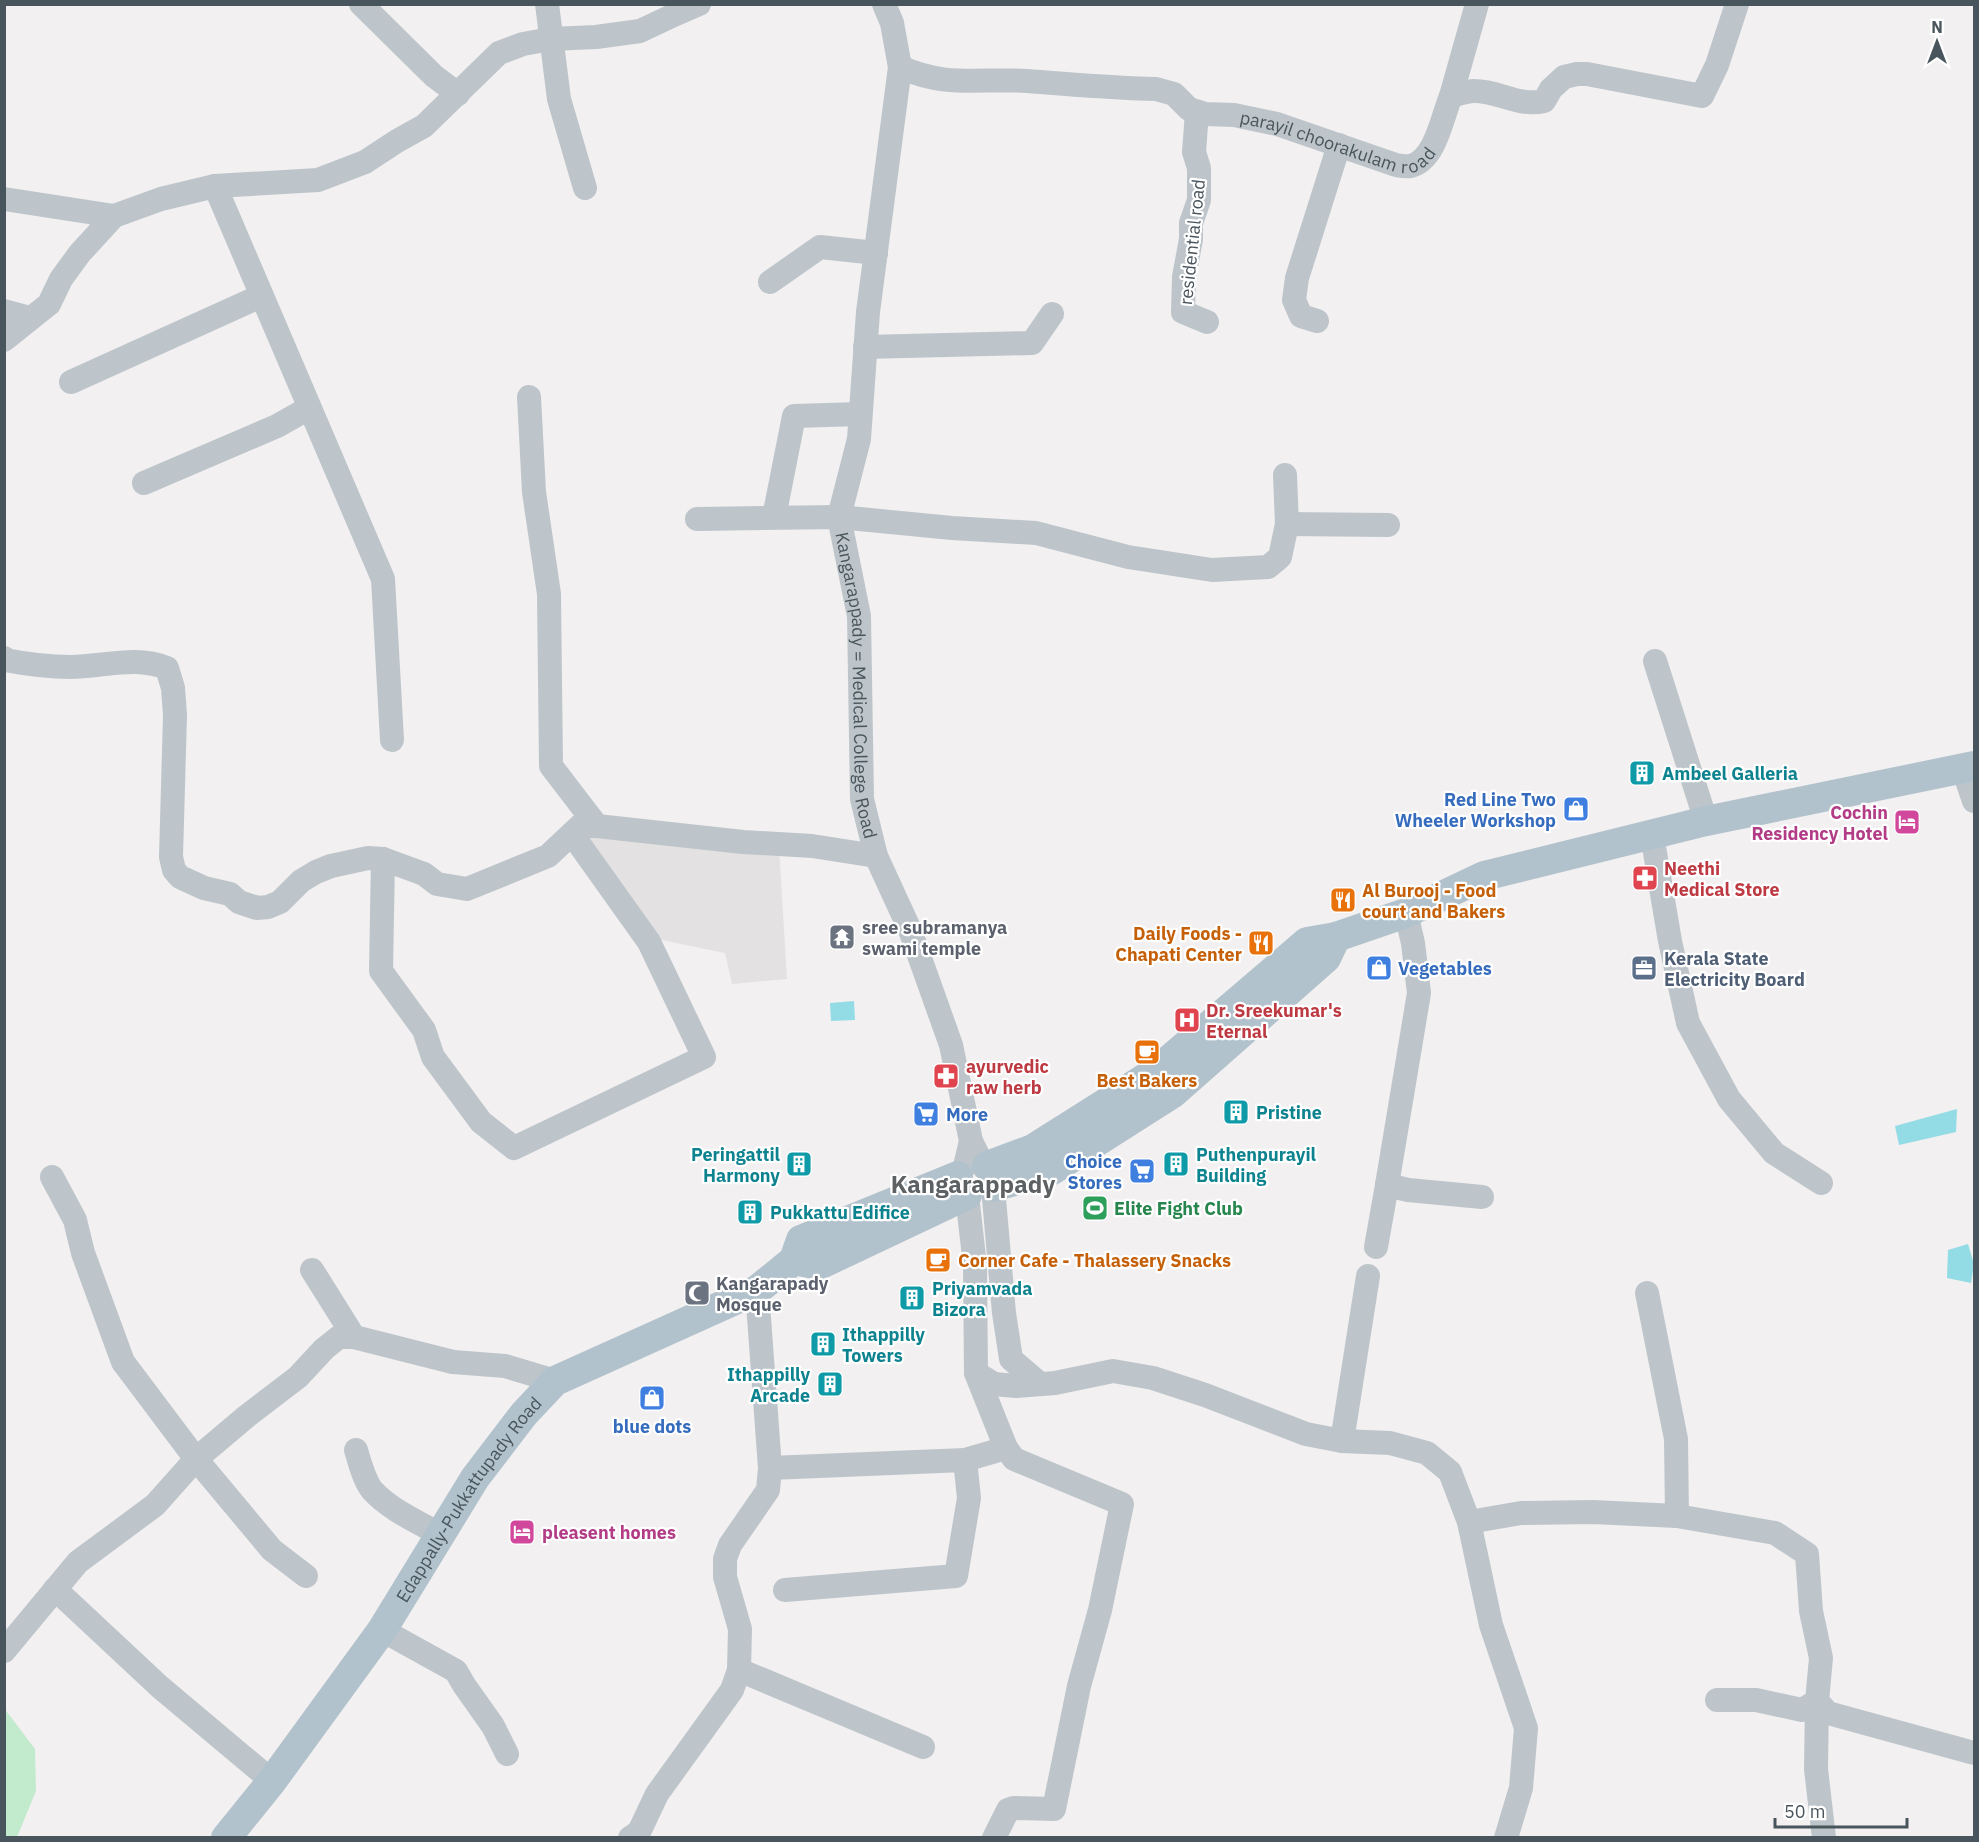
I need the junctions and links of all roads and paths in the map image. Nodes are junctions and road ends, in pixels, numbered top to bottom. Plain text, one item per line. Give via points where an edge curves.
1 (361, 4) edge
2 (547, 4) edge
3 (699, 4) edge
4 (884, 4) edge
5 (1477, 4) edge
6 (1737, 4) edge
7 (551, 39) junction
8 (900, 67) junction
9 (459, 94) junction
10 (1451, 96) junction
11 (1197, 112) junction
12 (1340, 145) junction
13 (215, 186) junction
14 (585, 188) dead end
15 (4, 200) edge
16 (114, 216) junction
17 (876, 253) junction
18 (770, 282) dead end
19 (261, 296) junction
20 (4, 311) edge
21 (1052, 314) dead end
22 (30, 318) junction
23 (1317, 321) dead end
24 (1207, 322) dead end
25 (4, 340) edge
26 (865, 347) junction
27 (71, 382) dead end
28 (529, 397) dead end
29 (309, 408) junction
30 (860, 414) junction
31 (1285, 475) dead end
32 (144, 483) dead end
33 (774, 517) junction
34 (839, 517) junction
35 (697, 519) dead end
36 (1287, 524) junction
37 (1388, 525) dead end
38 (4, 658) edge
39 (1655, 661) dead end
40 (392, 740) dead end
41 (1969, 768) edge
42 (1974, 801) edge
43 (1706, 821) junction
44 (597, 826) junction
45 (572, 834) junction
46 (1652, 835) junction
47 (876, 856) junction
48 (383, 859) junction
49 (1406, 913) junction
50 (975, 1171) junction
51 (52, 1177) dead end
52 (1821, 1184) dead end
53 (1387, 1185) junction
54 (1482, 1197) dead end
55 (1376, 1247) dead end
56 (312, 1269) dead end
57 (1368, 1276) dead end
58 (757, 1290) junction
59 (1647, 1293) dead end
60 (354, 1337) junction
61 (976, 1373) junction
62 (555, 1381) junction
63 (1040, 1384) junction
64 (1342, 1441) junction
65 (1006, 1448) junction
66 (356, 1450) dead end
67 (196, 1459) junction
68 (965, 1460) junction
69 (770, 1468) junction
70 (1677, 1516) junction
71 (1470, 1522) junction
72 (441, 1535) junction
73 (306, 1576) dead end
74 (56, 1589) junction
75 (785, 1590) dead end
76 (382, 1630) junction
77 (4, 1651) edge
78 (739, 1670) junction
79 (1717, 1700) dead end
80 (1817, 1701) junction
81 (924, 1747) dead end
82 (1974, 1753) edge
83 (507, 1754) dead end
84 (272, 1780) junction
85 (996, 1833) edge
86 (229, 1836) edge
87 (630, 1838) edge
88 (1506, 1838) edge
89 (1824, 1838) edge

1 - 9 street via 434,76
2 - 7 street
3 - 7 street via 640,31
4 - 8 street, Kangarappady = Medical College Road via 892,23
5 - 10 street
6 - 10 street via 1702,96 1587,74 1564,77 1544,101 1532,104 1486,92
7 - 9 street via 499,53
7 - 14 street via 558,99
8 - 11 street via 942,81 1027,81 1156,90 1174,94
8 - 17 street, Kangarappady = Medical College Road
9 - 13 street via 424,126 365,162 318,180
10 - 12 street, parayil choorakulam road via 1429,152 1409,167
11 - 12 street, parayil choorakulam road via 1278,124
11 - 24 street, residential road via 1194,152 1199,168 1199,200 1191,223 1182,303 1183,312
12 - 23 street via 1297,278 1294,300 1301,316
13 - 16 street
13 - 19 street
15 - 16 street
16 - 22 street via 80,253 49,304
17 - 18 street via 820,247
17 - 26 street, Kangarappady = Medical College Road
19 - 27 street
19 - 29 street
20 - 22 street
21 - 26 street via 1032,343
22 - 25 street
26 - 30 street, Kangarappady = Medical College Road
28 - 44 street via 534,492 549,594 551,766
29 - 32 street via 277,426
29 - 40 street via 383,579
30 - 33 street via 794,416
30 - 34 street, Kangarappady = Medical College Road via 859,439
31 - 36 street
33 - 34 street
33 - 35 street
34 - 36 street via 1036,533 1128,557 1212,570 1268,567 1280,558
34 - 47 street, Kangarappady = Medical College Road via 859,616 862,799
36 - 37 street
38 - 48 street via 69,668 152,662 167,668 175,715 171,857 180,877 257,908 280,902 301,881 323,868 368,858
39 - 43 street
41 - 42 street
41 - 43 main road, Edappally-Pukkattupady Road
43 - 46 main road, Edappally-Pukkattupady Road
44 - 45 street via 580,826
44 - 47 street via 813,846
45 - 48 street via 548,856 467,889 437,884 424,874
45 - 48 street via 649,942 704,1057 514,1148 481,1122 433,1057 424,1030 381,971
46 - 49 main road, Edappally-Pukkattupady Road via 1484,876
46 - 52 street via 1688,1023 1729,1099 1774,1154
47 - 50 street, Kangarappady = Medical College Road via 910,930 951,1045
49 - 50 main road, Edappally-Pukkattupady Road via 1336,937 1326,958 1173,1093 1052,1170
49 - 53 street via 1419,993
50 - 58 main road, Edappally-Pukkattupady Road via 819,1265 794,1260
50 - 61 street
50 - 63 street via 1011,1359
51 - 67 street via 75,1220 123,1362
53 - 54 street
53 - 55 street
56 - 60 street
57 - 64 street
58 - 62 main road, Edappally-Pukkattupady Road
58 - 69 street
59 - 70 street via 1676,1439
60 - 62 street via 453,1362 505,1366
60 - 67 street via 339,1337 298,1377
61 - 63 street via 994,1384
61 - 65 street
62 - 72 main road, Edappally-Pukkattupady Road via 524,1414 476,1478
63 - 64 street via 1113,1371 1153,1378 1306,1434
64 - 71 street via 1390,1443 1427,1453 1450,1472
65 - 68 street
65 - 85 street via 1014,1459 1122,1504 1054,1809 1008,1810
66 - 72 street via 371,1489
67 - 73 street via 272,1550
67 - 74 street via 155,1504 78,1562
68 - 69 street
68 - 75 street via 969,1498 956,1575
69 - 78 street via 768,1490 730,1545 725,1559 725,1577 740,1629
70 - 71 street via 1521,1513
70 - 80 street via 1775,1533 1807,1554 1811,1611 1821,1658
71 - 88 street via 1491,1625 1526,1728 1521,1788
72 - 76 main road, Edappally-Pukkattupady Road
74 - 77 street
74 - 84 street via 160,1687
76 - 83 street via 456,1671
76 - 84 main road, Edappally-Pukkattupady Road
78 - 81 street
78 - 87 street via 732,1690 657,1794 639,1832
79 - 80 street via 1756,1700 1802,1710
80 - 82 street via 1828,1713
80 - 89 street via 1816,1769
84 - 86 main road, Edappally-Pukkattupady Road

